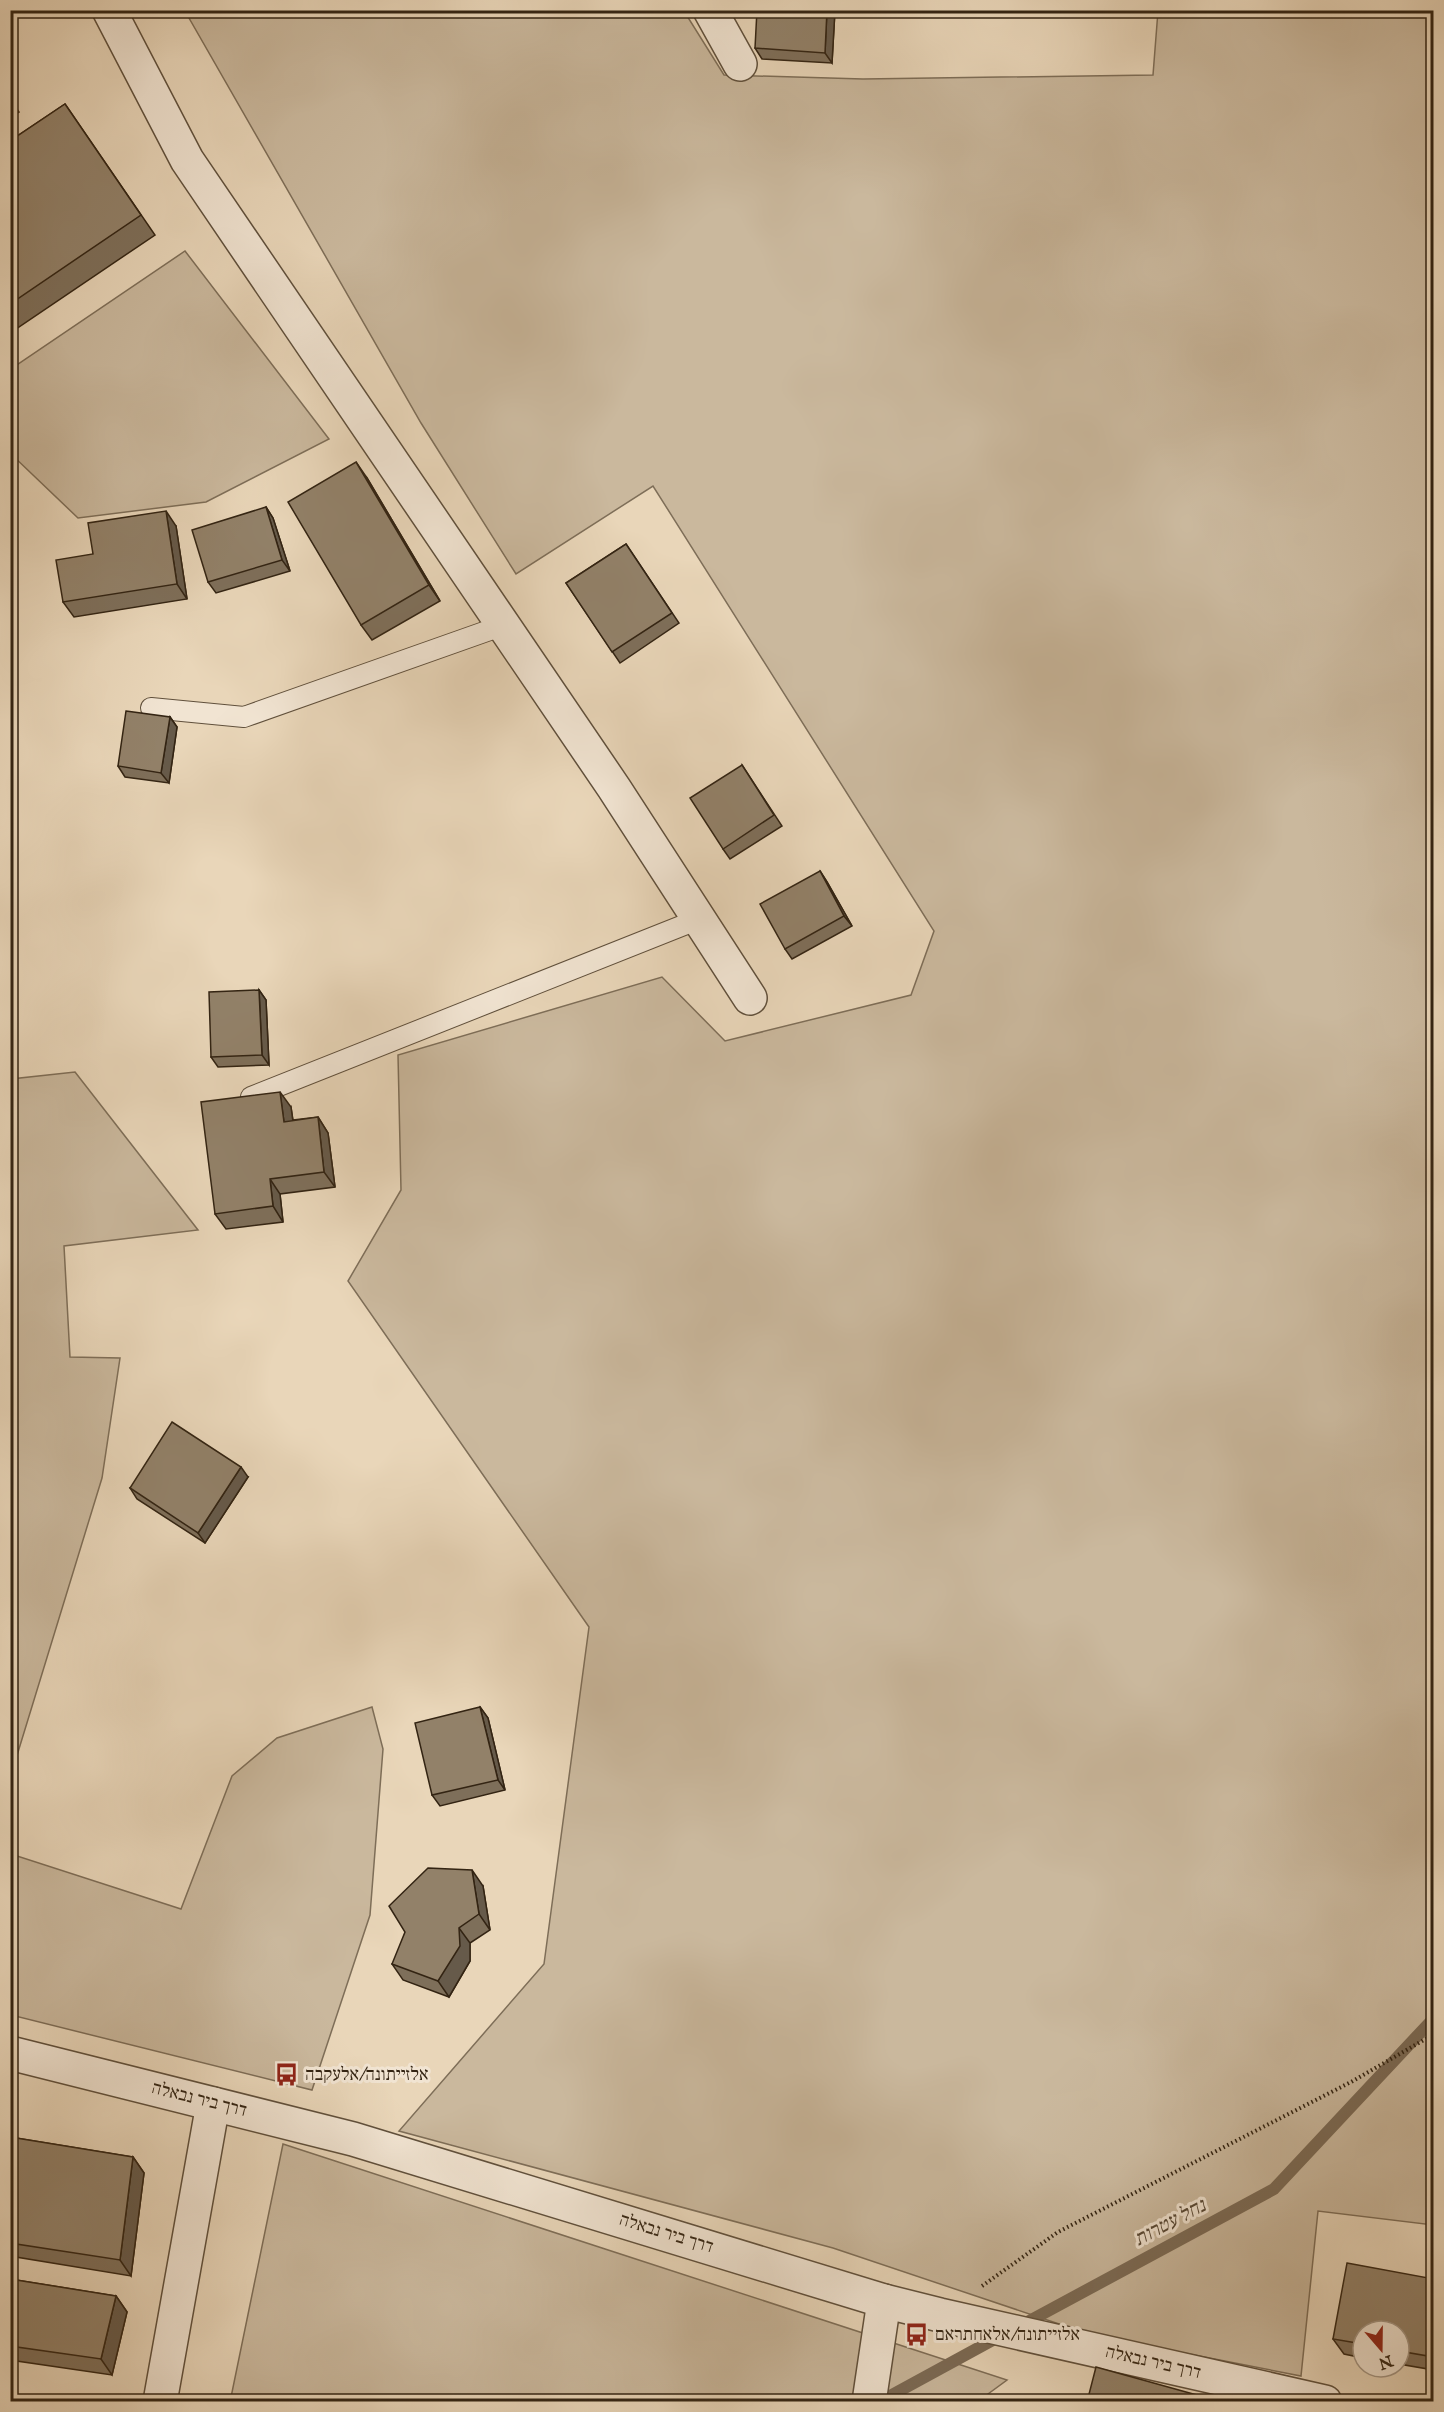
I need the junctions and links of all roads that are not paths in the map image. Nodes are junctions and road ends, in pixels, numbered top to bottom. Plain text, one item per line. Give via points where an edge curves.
1 (109, 10) edge
2 (710, 10) edge
3 (740, 64) dead end
4 (504, 625) junction
5 (151, 708) dead end
6 (699, 919) junction
7 (750, 998) dead end
8 (251, 1097) edge
9 (10, 2053) edge
10 (213, 2104) junction
11 (884, 2301) junction
12 (160, 2402) edge
13 (869, 2402) edge
14 (1325, 2402) edge

1 - 4 street via 188,160
2 - 3 street
4 - 5 lane via 244,717
4 - 6 street
6 - 7 street
6 - 8 lane
9 - 10 street, דרך ביר נבאלה
10 - 11 street, דרך ביר נבאלה via 364,2142
10 - 12 street
11 - 13 street
11 - 14 street, דרך ביר נבאלה

